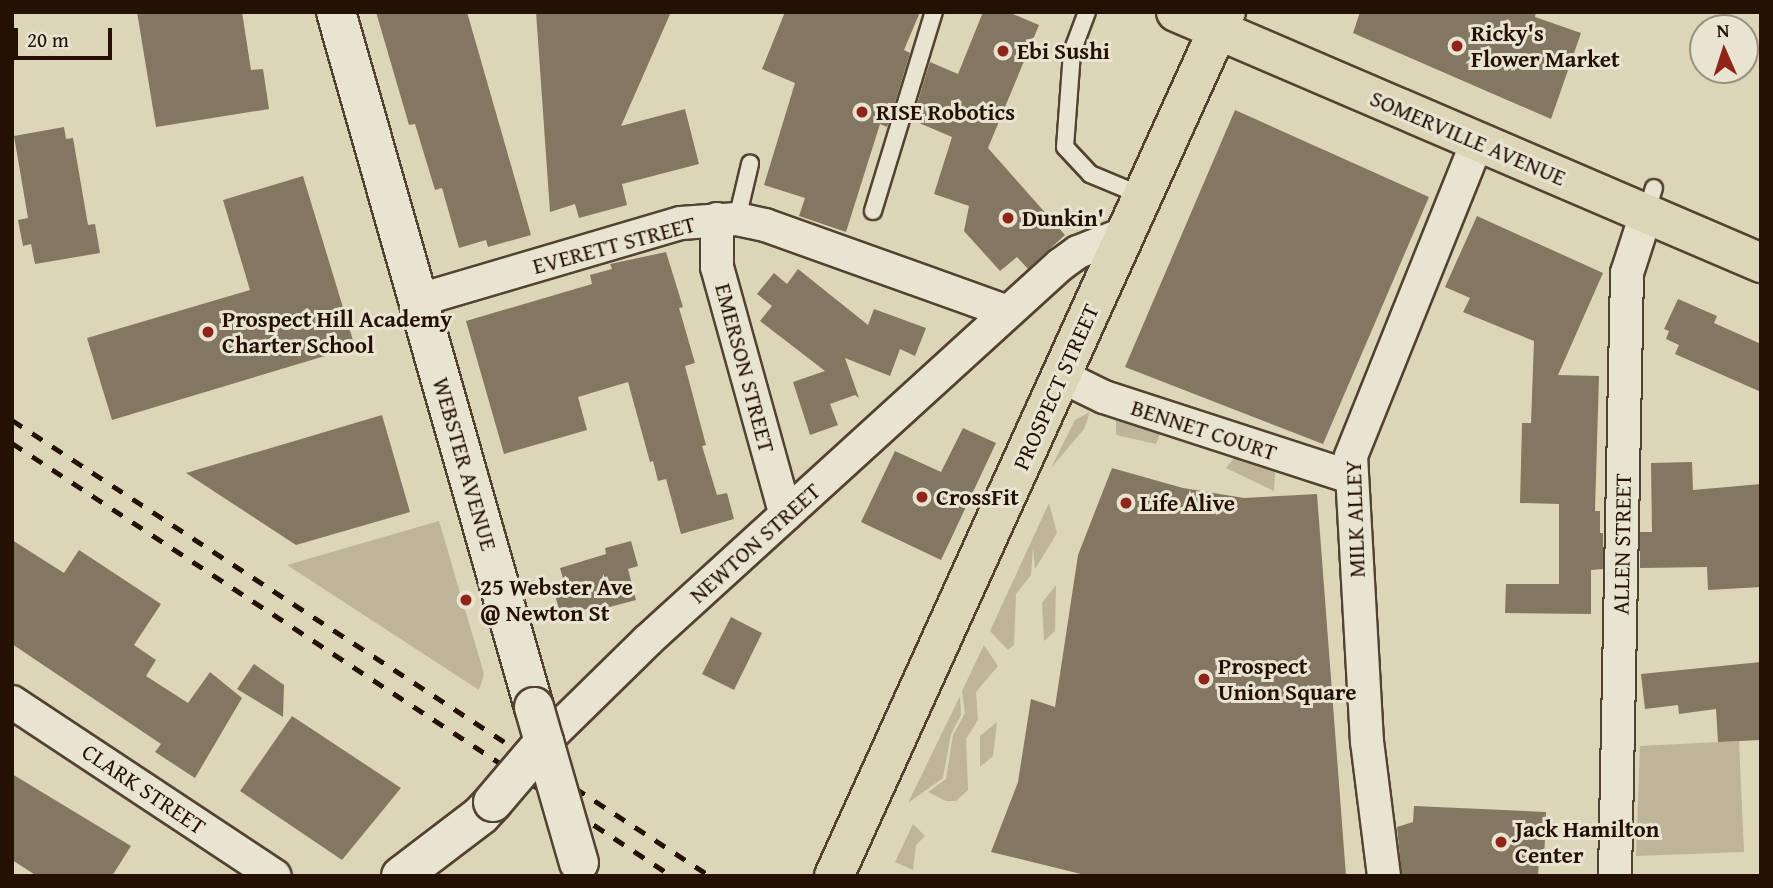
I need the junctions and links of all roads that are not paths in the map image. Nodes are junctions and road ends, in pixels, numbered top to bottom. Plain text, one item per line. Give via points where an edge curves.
1 (335, 12) edge
2 (934, 12) edge
3 (1087, 12) edge
4 (1176, 12) edge
5 (1222, 21) edge
6 (1477, 142) junction
7 (750, 164) dead end
8 (1143, 197) junction
9 (1650, 201) junction
10 (873, 211) dead end
11 (727, 219) junction
12 (1126, 233) junction
13 (1761, 263) edge
14 (419, 300) junction
15 (1009, 312) junction
16 (1061, 376) junction
17 (1350, 477) junction
18 (786, 514) junction
19 (12, 702) edge
20 (547, 725) junction
21 (581, 869) edge
22 (275, 876) edge
23 (401, 876) edge
24 (834, 876) edge
25 (1384, 876) edge
26 (1615, 876) edge

1 - 14 main road, WEBSTER AVENUE
2 - 10 lane
3 - 8 lane via 1072,52 1065,147 1090,174
4 - 5 main road, SOMERVILLE AVENUE
5 - 6 main road, SOMERVILLE AVENUE
5 - 8 main road, PROSPECT STREET
6 - 9 main road, SOMERVILLE AVENUE
6 - 17 street, MILK ALLEY via 1354,443
7 - 11 lane
8 - 12 main road, PROSPECT STREET
9 - 13 main road, SOMERVILLE AVENUE
9 - 26 street, ALLEN STREET via 1627,273
11 - 14 street, EVERETT STREET via 681,223
11 - 15 street, EVERETT STREET via 765,225
11 - 18 street, EMERSON STREET via 717,268
12 - 15 street, NEWTON STREET via 1078,253
12 - 16 main road, PROSPECT STREET
14 - 20 main road, WEBSTER AVENUE
15 - 18 street, NEWTON STREET
16 - 17 street, BENNET COURT via 1104,397
16 - 24 main road, PROSPECT STREET
17 - 25 street, MILK ALLEY via 1367,742
18 - 20 street, NEWTON STREET
19 - 22 street, CLARK STREET
20 - 21 main road, WEBSTER AVENUE, bridge
20 - 23 main road, NEWTON STREET, bridge via 481,815

